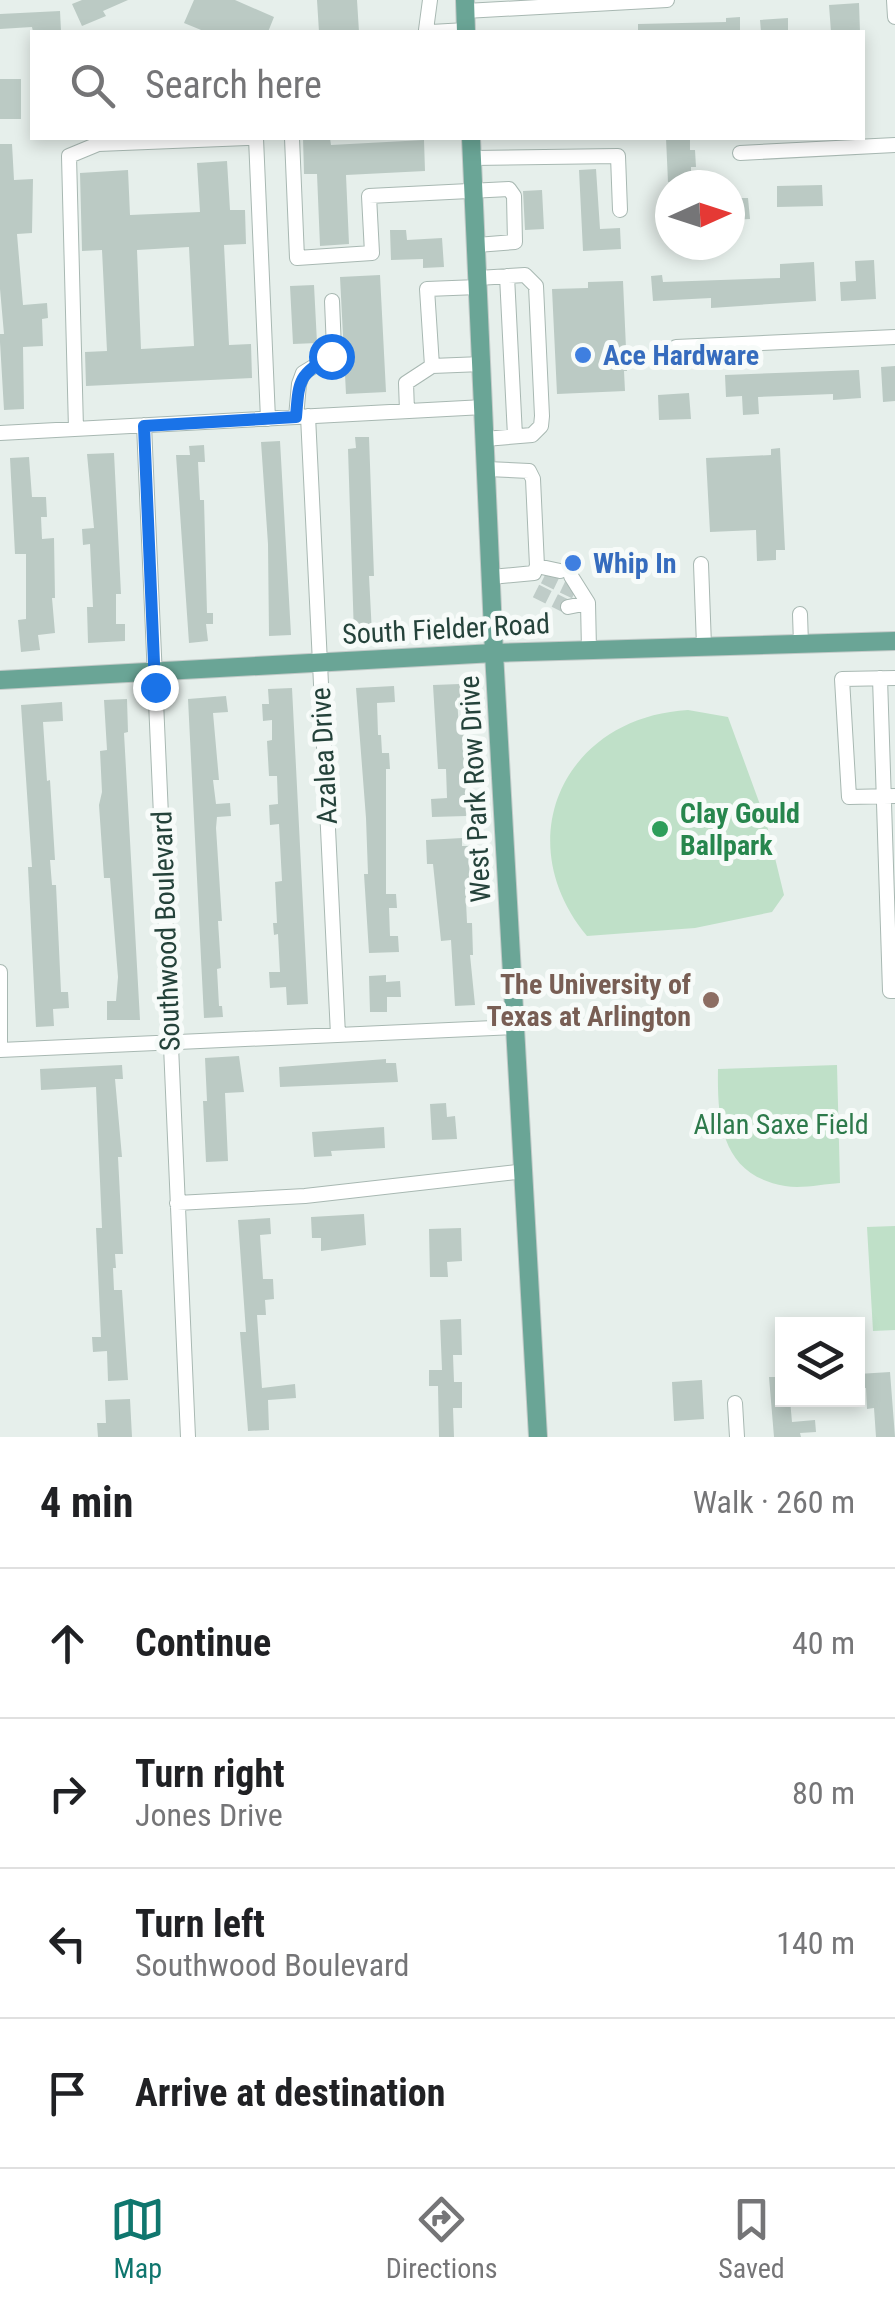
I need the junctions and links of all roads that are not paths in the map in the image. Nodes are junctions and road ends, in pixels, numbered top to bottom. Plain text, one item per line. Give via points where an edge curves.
1 (430, 0) edge
2 (666, 0) edge
3 (894, 0) edge
4 (588, 2) edge
5 (523, 4) edge
6 (895, 8) edge
7 (895, 17) edge
8 (465, 18) edge
9 (426, 30) edge
10 (436, 30) edge
11 (197, 140) edge
12 (256, 140) edge
13 (292, 140) edge
14 (471, 140) edge
15 (510, 140) edge
16 (895, 145) edge
17 (740, 153) dead end
18 (512, 157) junction
19 (472, 158) junction
20 (474, 189) junction
21 (620, 210) dead end
22 (477, 245) junction
23 (507, 276) junction
24 (478, 283) junction
25 (332, 302) dead end
26 (895, 337) edge
27 (676, 347) dead end
28 (482, 364) junction
29 (432, 366) junction
30 (484, 407) junction
31 (407, 411) junction
32 (302, 417) junction
33 (268, 418) junction
34 (144, 426) junction
35 (76, 429) junction
36 (0, 433) edge
37 (515, 436) junction
38 (485, 438) junction
39 (486, 469) junction
40 (700, 564) dead end
41 (491, 577) junction
42 (538, 578) junction
43 (572, 600) tunnel mouth
44 (588, 603) junction
45 (800, 614) dead end
46 (895, 641) edge
47 (801, 644) junction
48 (704, 646) junction
49 (589, 650) junction
50 (494, 653) junction
51 (319, 664) junction
52 (154, 672) junction
53 (888, 678) edge
54 (0, 680) edge
55 (889, 796) edge
56 (891, 918) edge
57 (0, 972) edge
58 (895, 991) edge
59 (517, 1027) junction
60 (338, 1035) junction
61 (170, 1043) junction
62 (0, 1050) edge
63 (525, 1171) junction
64 (178, 1203) junction
65 (735, 1403) dead end
66 (188, 1437) edge
67 (538, 1437) edge
68 (737, 1437) edge

1 - 9 street
2 - 4 street
3 - 6 street
4 - 5 street
5 - 8 street
6 - 7 street
8 - 10 street
11 - 35 street via 98,144 70,156
12 - 33 street
13 - 20 street via 298,258 372,254 369,196
14 - 19 main road, West Park Row Drive
15 - 18 street
16 - 17 street
18 - 19 street
18 - 21 street via 618,156
19 - 20 main road, West Park Row Drive
20 - 22 main road, West Park Row Drive
20 - 22 street via 509,189 518,238
22 - 24 main road, West Park Row Drive
23 - 24 street
23 - 37 street
23 - 37 street via 524,275 536,286 539,342 540,426 532,435
24 - 28 main road, West Park Row Drive
24 - 29 street via 427,289
25 - 32 street, Azalea Drive via 334,349 304,373
26 - 27 street
28 - 29 street
28 - 30 main road, West Park Row Drive
29 - 31 street via 406,383
30 - 31 street
30 - 38 main road, West Park Row Drive
31 - 32 street
32 - 33 street
32 - 51 street, Azalea Drive
33 - 34 street
34 - 35 street
34 - 52 street, Southwood Boulevard
35 - 36 street
37 - 38 street
38 - 39 main road, West Park Row Drive
39 - 41 main road, West Park Row Drive
39 - 42 street via 529,471 533,479
40 - 48 street
41 - 42 street
41 - 50 main road, West Park Row Drive
42 - 44 street via 566,574
43 - 44 street
44 - 49 street
45 - 47 street
46 - 47 main road, South Fielder Road
47 - 48 main road, South Fielder Road
48 - 49 main road, South Fielder Road
49 - 50 main road, South Fielder Road
50 - 51 main road, South Fielder Road
50 - 59 main road, West Park Row Drive
51 - 52 main road, South Fielder Road
51 - 60 street, Azalea Drive
52 - 54 main road, South Fielder Road
52 - 61 street, Southwood Boulevard
53 - 55 street
53 - 55 street via 842,680 849,797
55 - 56 street
56 - 58 street via 890,992
57 - 62 street
59 - 60 street
59 - 63 main road, West Park Row Drive
60 - 61 street
61 - 62 street
61 - 64 street, Southwood Boulevard
63 - 64 street
63 - 67 main road, West Park Row Drive
64 - 66 street, Southwood Boulevard
65 - 68 street

